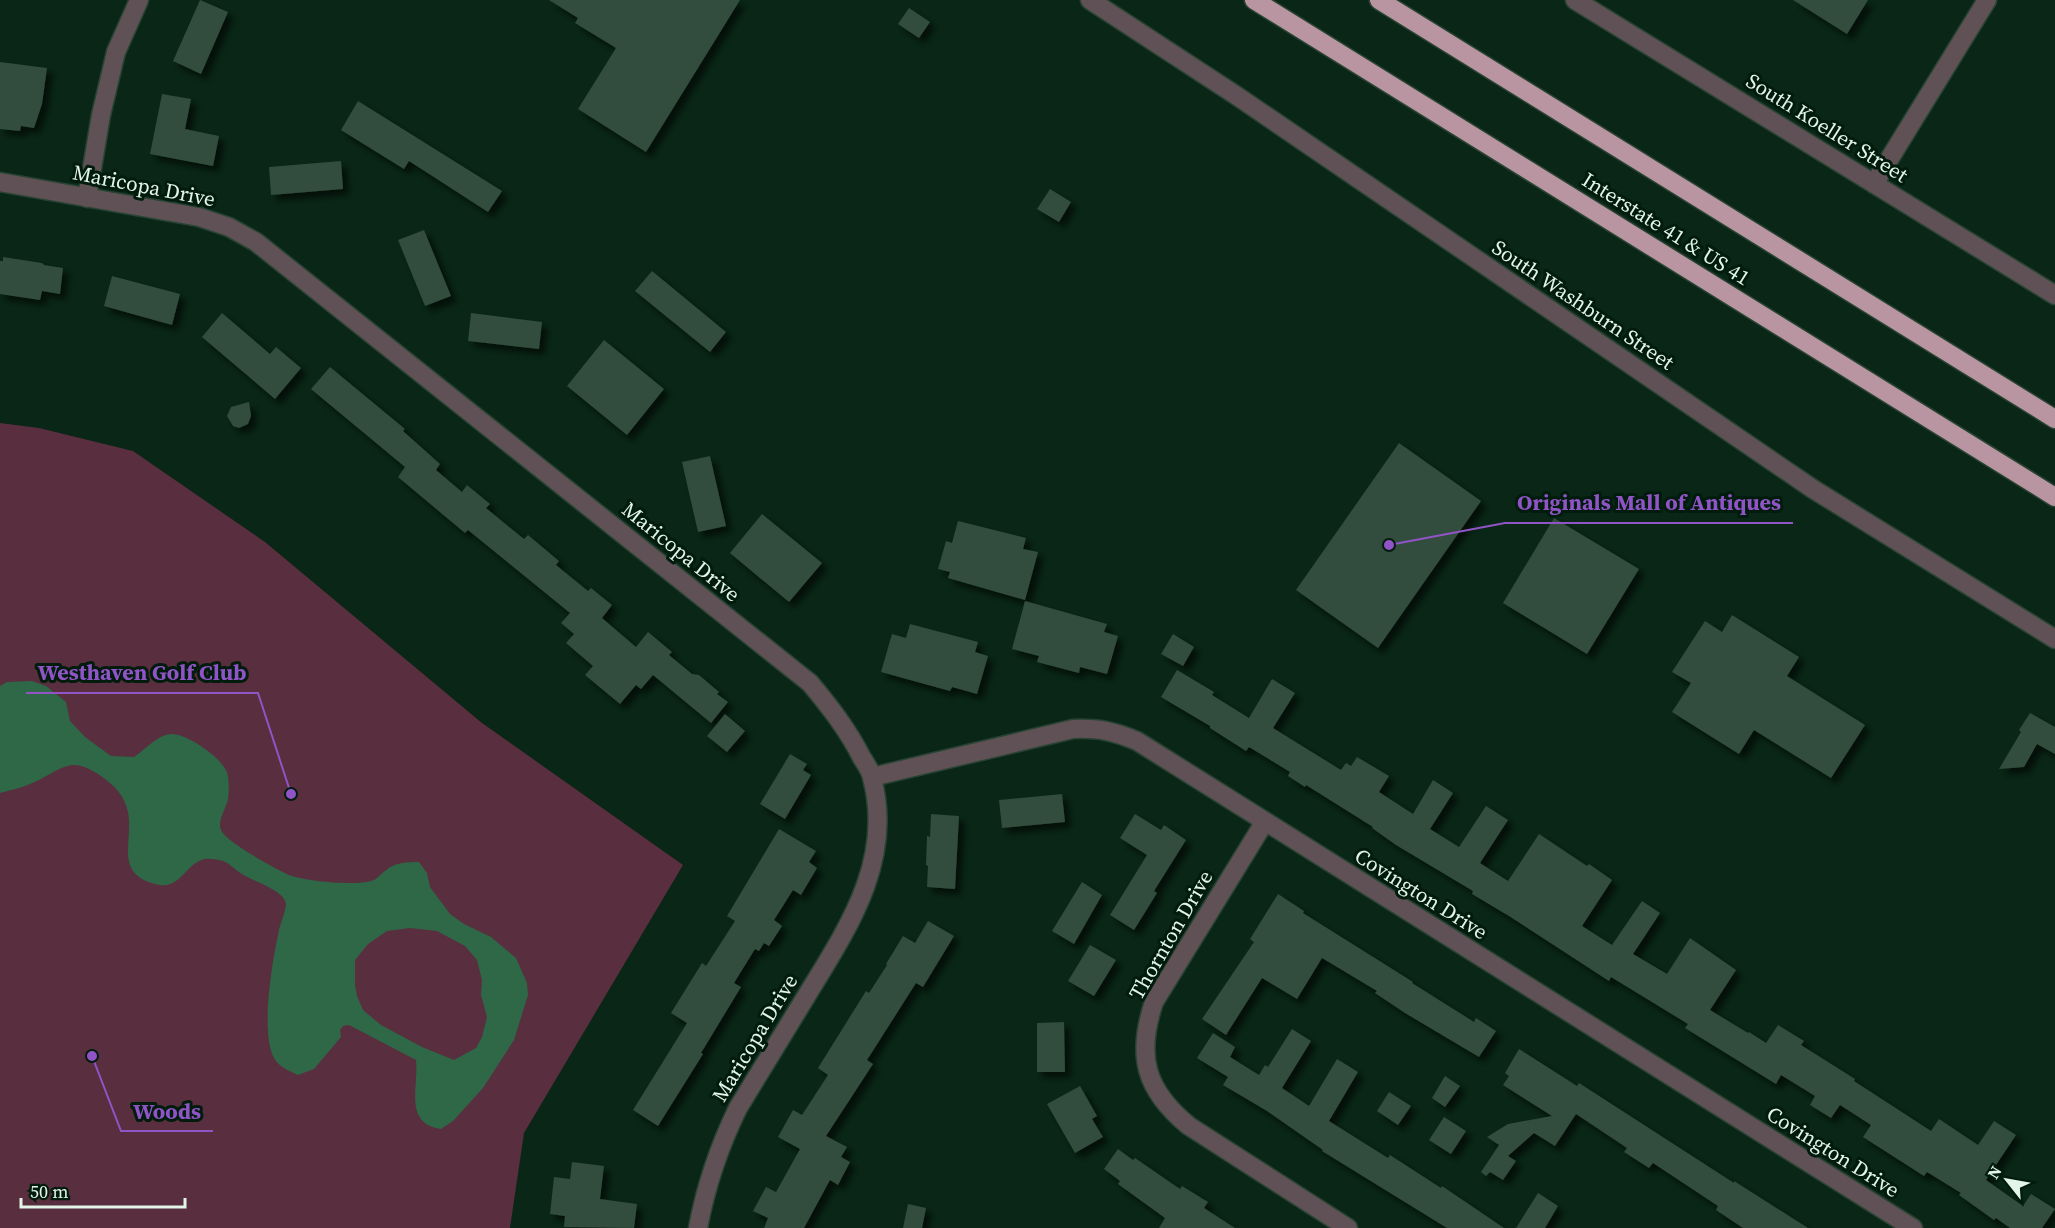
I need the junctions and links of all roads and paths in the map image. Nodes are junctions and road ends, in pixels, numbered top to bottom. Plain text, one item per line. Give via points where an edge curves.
1 (139, 0) edge
2 (1090, 0) edge
3 (1254, 0) edge
4 (1379, 0) edge
5 (1575, 0) edge
6 (1987, 0) edge
7 (0, 182) edge
8 (1874, 184) junction
9 (87, 198) junction
10 (2055, 295) edge
11 (2055, 419) edge
12 (2055, 497) edge
13 (2055, 639) edge
14 (872, 777) junction
15 (1264, 823) junction
16 (698, 1228) edge
17 (1348, 1228) edge
18 (1912, 1228) edge

1 - 9 street via 116,52
2 - 13 street, South Washburn Street via 1813,489
3 - 12 highway, Interstate 41 & US 41
4 - 11 highway
5 - 8 street, South Koeller Street
6 - 8 street
7 - 9 street, Maricopa Drive
8 - 10 street, South Koeller Street
9 - 14 street, Maricopa Drive via 199,217 256,242 810,683 836,713
14 - 15 street, Covington Drive via 1073,729 1098,728 1137,741
14 - 16 street, Maricopa Drive via 877,828 873,863 863,897 738,1108 712,1167
15 - 17 street, Thornton Drive via 1154,1002 1145,1034 1147,1067 1170,1111
15 - 18 street, Covington Drive

